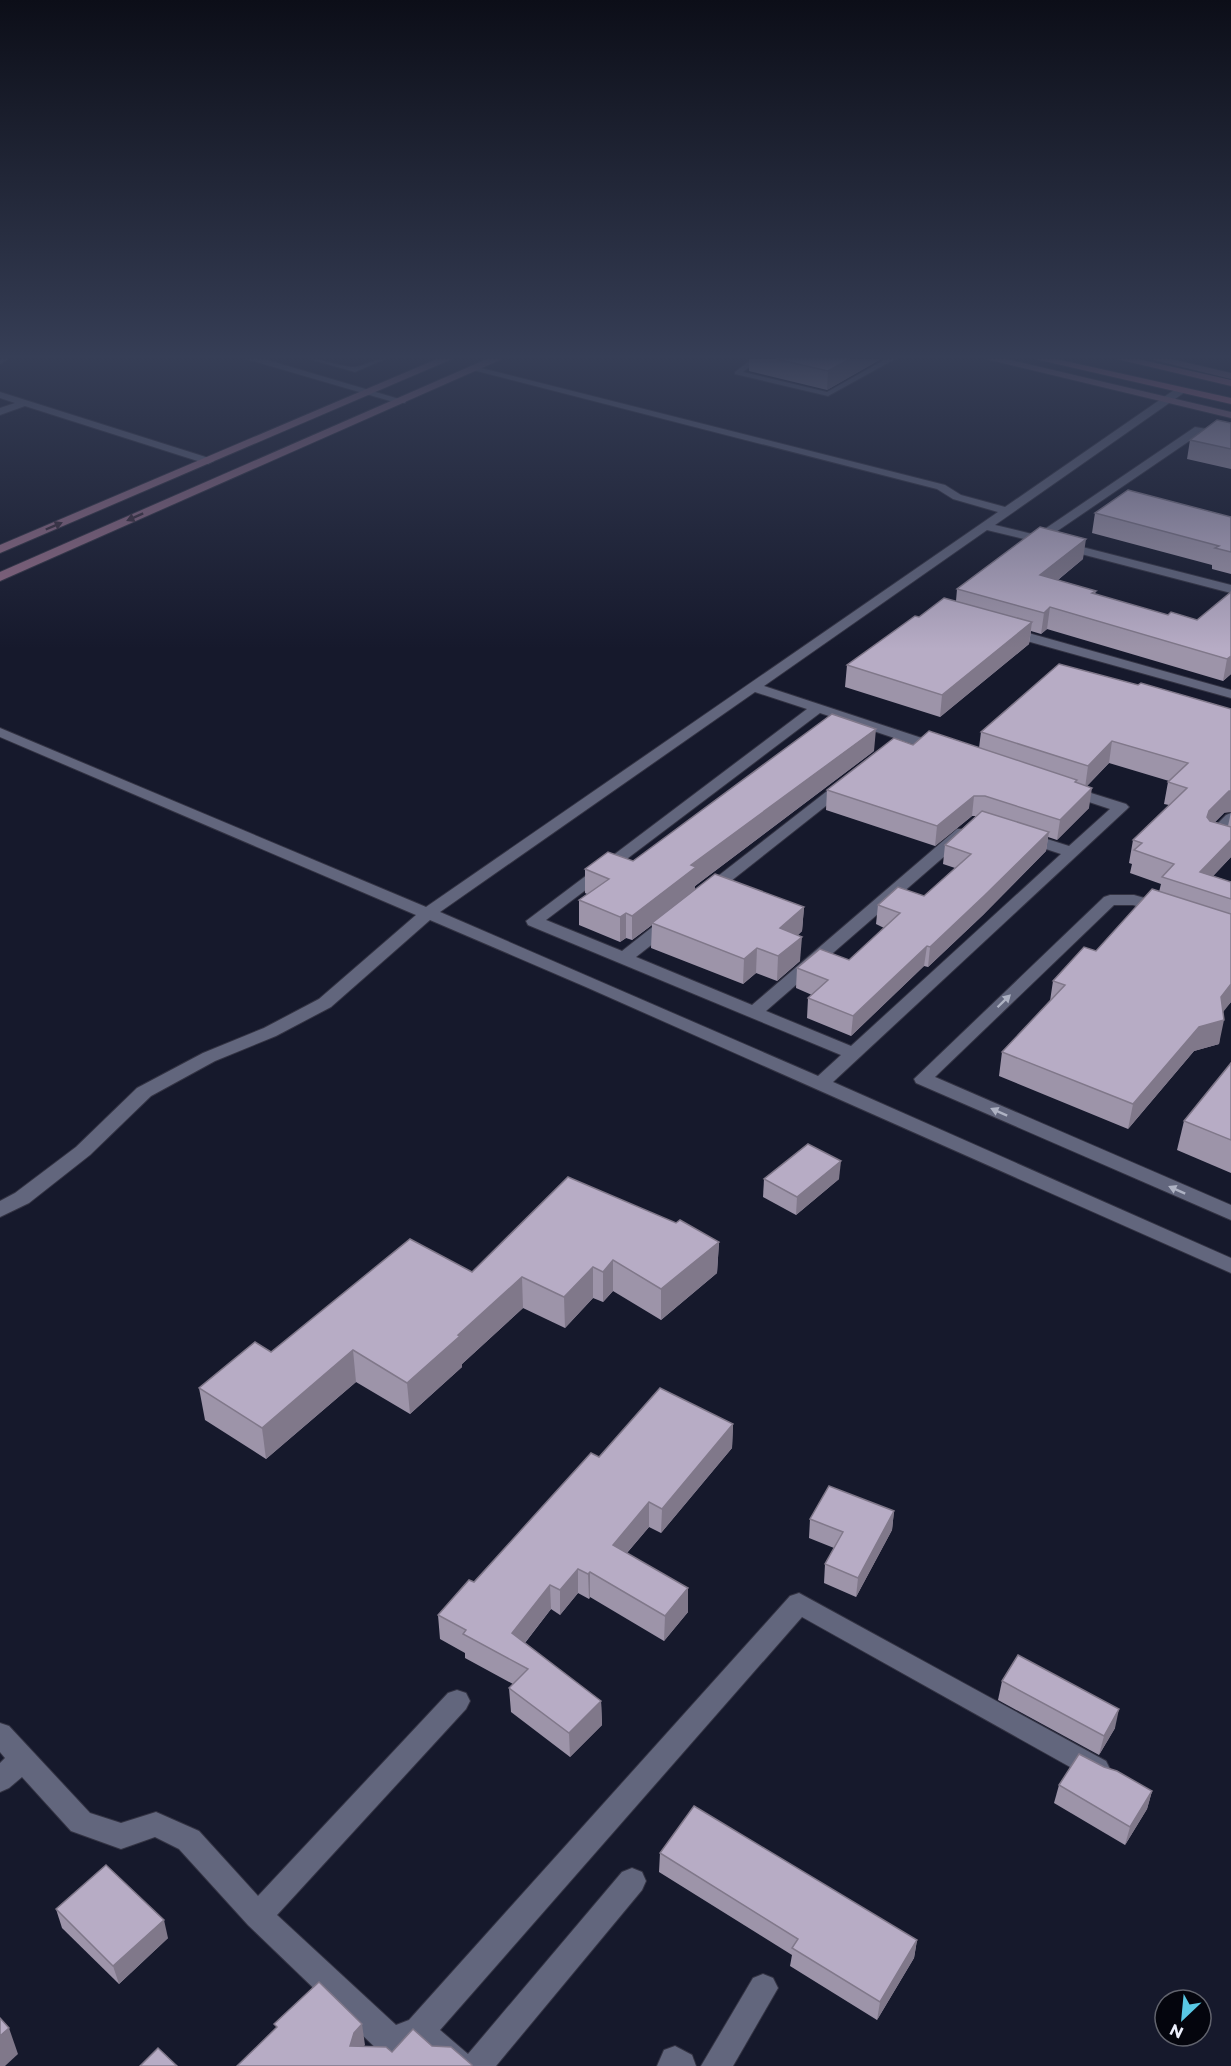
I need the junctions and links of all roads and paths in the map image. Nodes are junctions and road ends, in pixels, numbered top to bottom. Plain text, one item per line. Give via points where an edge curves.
1 (190, 455) edge
2 (221, 455) edge
3 (276, 455) edge
4 (815, 455) edge
5 (1085, 455) edge
6 (1160, 455) edge
7 (208, 461) junction
8 (1008, 510) junction
9 (986, 526) junction
10 (1038, 538) junction
11 (0, 549) edge
12 (1021, 552) edge
13 (0, 576) edge
14 (1231, 589) edge
15 (996, 628) edge
16 (755, 688) junction
17 (1231, 694) edge
18 (818, 708) junction
19 (0, 732) edge
20 (905, 737) junction
21 (886, 751) edge
22 (962, 755) edge
23 (858, 773) edge
24 (1053, 785) edge
25 (1231, 818) edge
26 (976, 820) edge
27 (1008, 831) edge
28 (1231, 845) edge
29 (1072, 852) junction
30 (428, 913) junction
31 (1177, 914) edge
32 (625, 957) junction
33 (754, 1012) junction
34 (852, 1053) junction
35 (821, 1083) junction
36 (0, 1210) edge
37 (1231, 1213) edge
38 (1231, 1266) edge
39 (457, 1701) dead end
40 (0, 1734) edge
41 (23, 1759) junction
42 (1109, 1776) edge
43 (0, 1780) edge
44 (632, 1881) dead end
45 (258, 1916) junction
46 (763, 1988) dead end
47 (419, 2031) junction
48 (392, 2042) junction
49 (370, 2066) edge
50 (459, 2066) edge
51 (477, 2066) edge
52 (672, 2066) edge
53 (681, 2066) edge
54 (716, 2066) edge

1 - 7 street
2 - 7 street
3 -> 13 street
4 - 8 street
5 - 8 street
6 - 10 street
11 -> 7 street
8 - 9 street
9 - 10 street
9 - 16 street
10 - 12 street
10 - 14 street
15 - 17 street
16 - 18 street
16 - 30 street
18 - 20 street
18 - 32 street via 534,921
19 - 30 street
20 - 21 street
20 - 22 street
23 - 32 street
24 - 29 street via 1121,807
25 - 28 street via 1212,838
26 - 33 street
27 - 29 street
29 - 34 street
30 - 35 street
30 - 36 street via 325,1003 144,1092 83,1151
37 -> 31 street via 923,1079 1110,900 1134,900
32 - 33 street
33 - 34 street
34 - 35 street
35 - 38 street
39 - 45 street
40 - 41 street
41 - 43 street
41 - 45 street via 81,1822 121,1836 156,1824 189,1840
42 - 47 street via 799,1603
44 - 51 street
45 - 48 street
46 - 54 street
47 - 48 street
47 - 50 street
48 - 49 street
52 - 53 street via 675,2061

